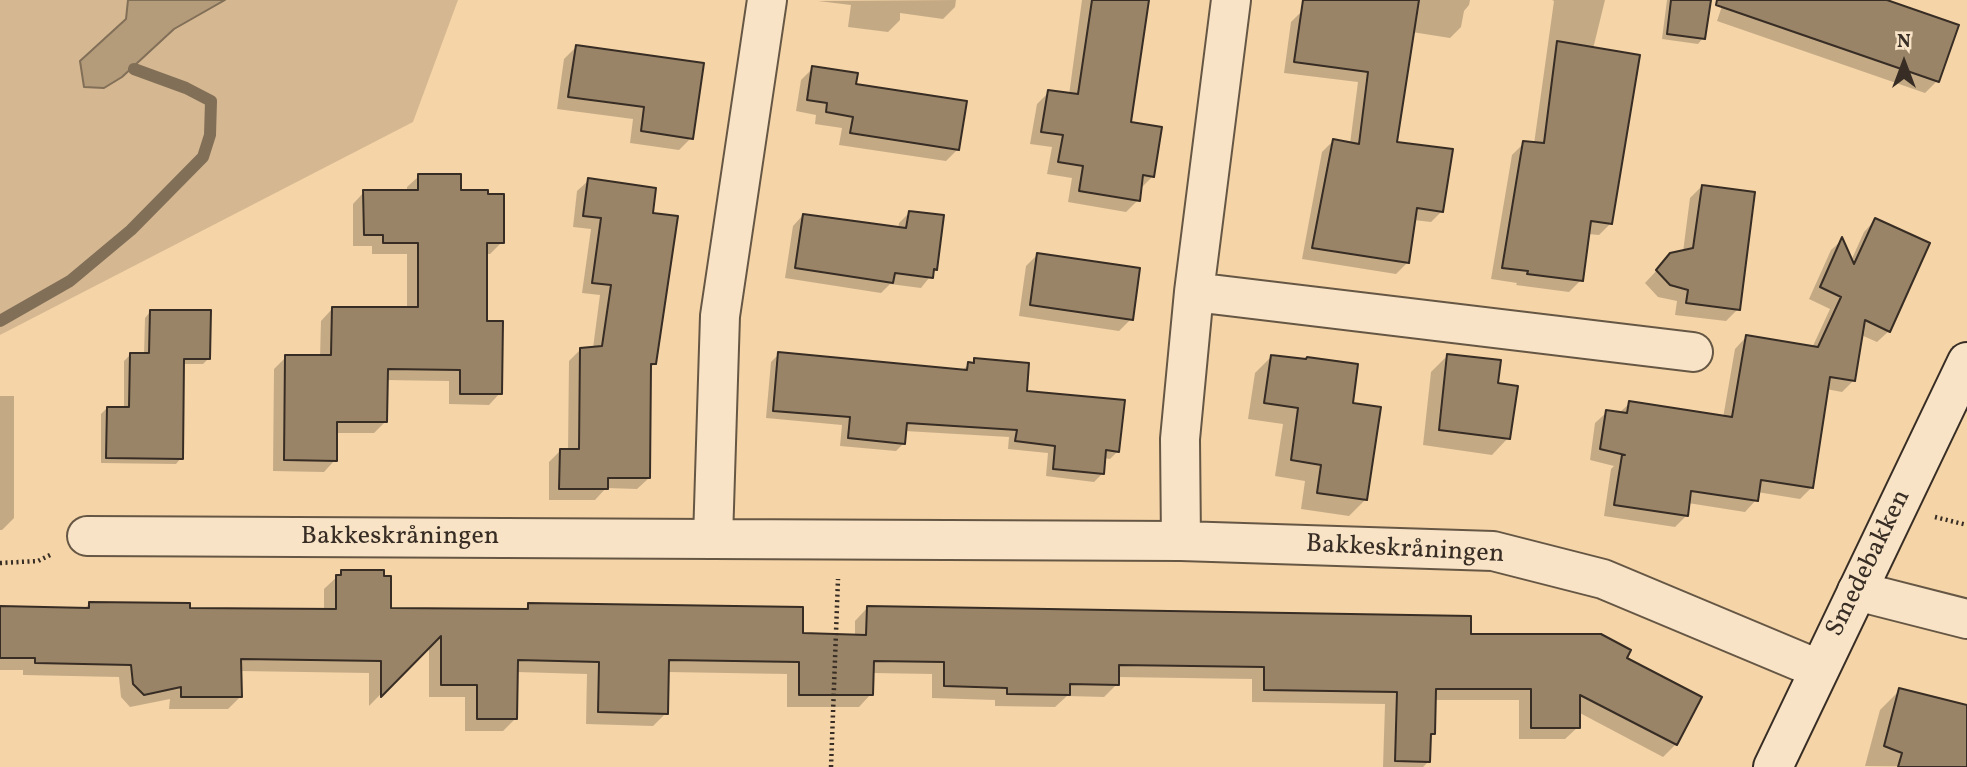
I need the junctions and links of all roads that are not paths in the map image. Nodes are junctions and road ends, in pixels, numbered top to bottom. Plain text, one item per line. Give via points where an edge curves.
1 (768, 0) edge
2 (1231, 0) edge
3 (1194, 292) junction
4 (1693, 352) dead end
5 (1967, 362) edge
6 (87, 536) road end
7 (713, 539) junction
8 (1181, 541) junction
9 (1857, 591) junction
10 (1967, 619) edge
11 (1818, 669) junction
12 (1773, 767) edge

1 - 7 street via 720,316
2 - 3 street
3 - 4 street
3 - 8 street via 1180,439
5 - 9 street, Smedebakken
6 - 7 street, Bakkeskråningen
7 - 8 street, Bakkeskråningen
8 - 11 street, Bakkeskråningen via 1493,551 1603,579
9 - 10 street
9 - 11 street, Smedebakken
11 - 12 street, Smedebakken

